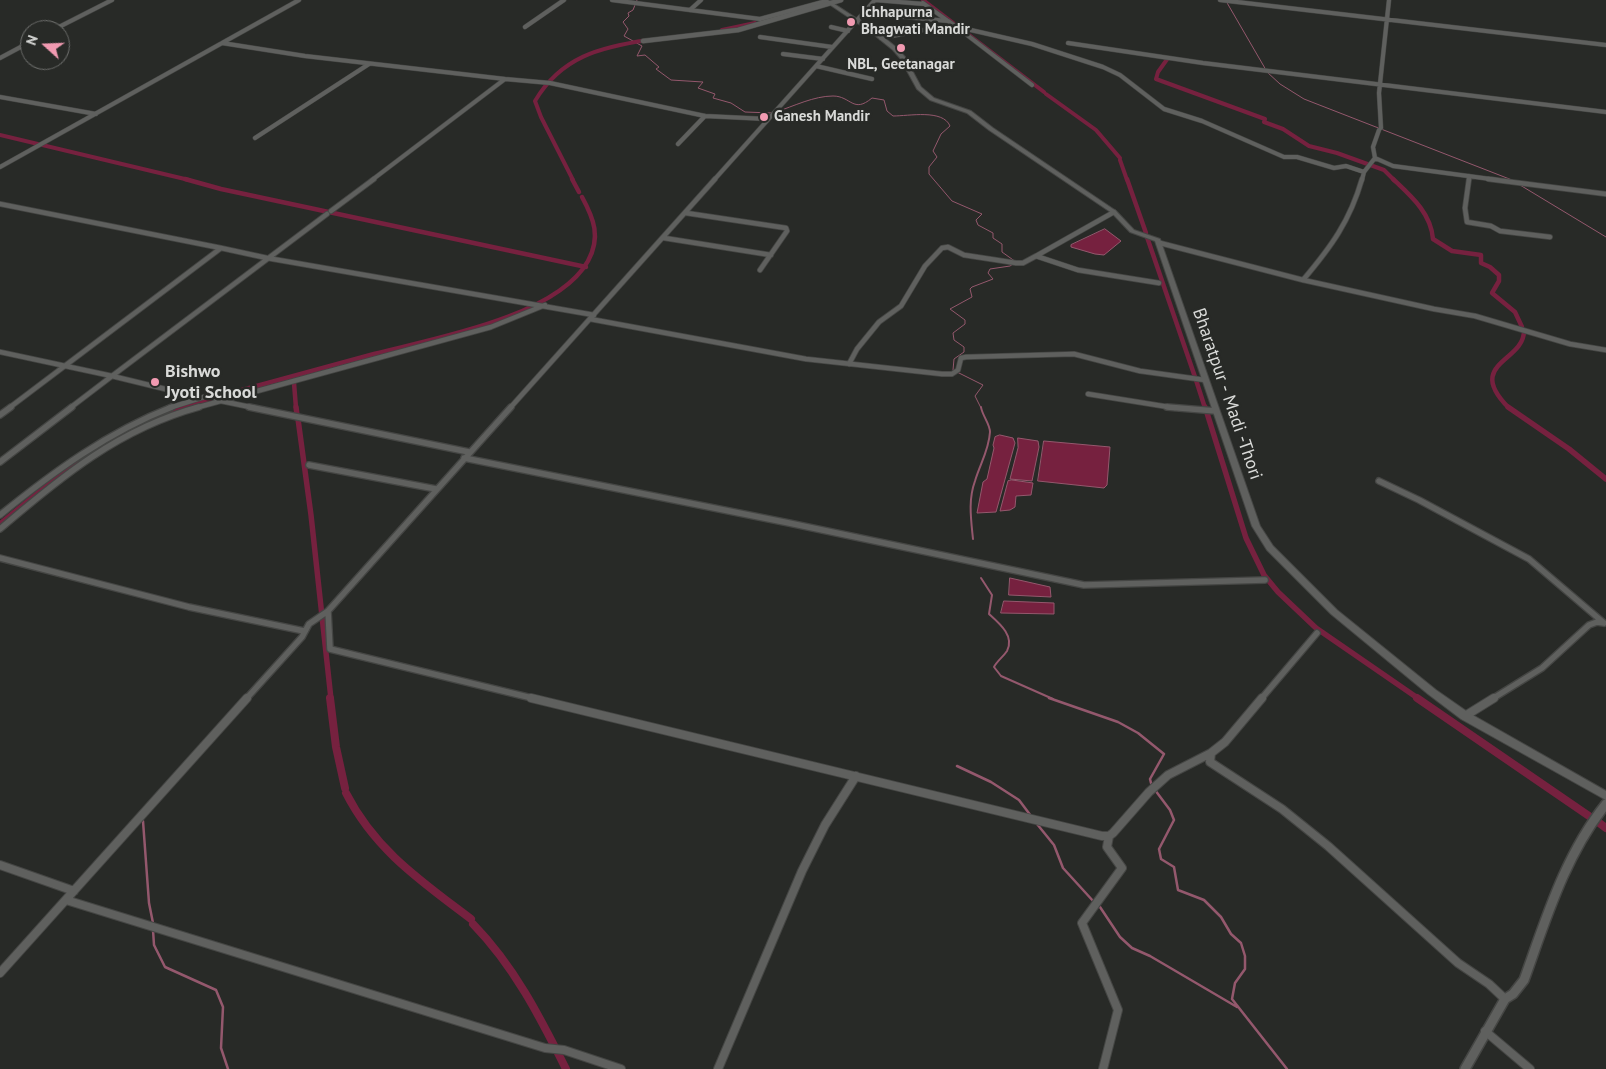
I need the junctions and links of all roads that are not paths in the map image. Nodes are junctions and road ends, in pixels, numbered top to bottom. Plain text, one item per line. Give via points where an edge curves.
1 (112, 0) edge
2 (299, 0) edge
3 (564, 0) edge
4 (612, 0) edge
5 (701, 0) edge
6 (841, 0) edge
7 (875, 0) edge
8 (919, 0) edge
9 (1220, 0) edge
10 (1389, 0) edge
11 (828, 2) edge
12 (924, 4) junction
13 (690, 10) junction
14 (864, 13) junction
15 (1386, 20) junction
16 (70, 21) edge
17 (948, 21) junction
18 (857, 22) junction
19 (525, 27) dead end
20 (831, 27) dead end
21 (956, 27) junction
22 (962, 28) dead end
23 (848, 31) junction
24 (760, 37) dead end
25 (881, 38) junction
26 (643, 41) dead end
27 (222, 43) junction
28 (1068, 43) dead end
29 (1606, 45) edge
30 (20, 47) edge
31 (832, 47) junction
32 (783, 54) dead end
33 (0, 58) edge
34 (822, 58) junction
35 (369, 64) junction
36 (816, 66) junction
37 (506, 79) junction
38 (872, 79) dead end
39 (1381, 84) junction
40 (1032, 85) dead end
41 (0, 96) edge
42 (1606, 112) edge
43 (96, 114) junction
44 (705, 116) junction
45 (767, 119) junction
46 (255, 138) dead end
47 (678, 144) dead end
48 (1375, 158) junction
49 (0, 167) edge
50 (1364, 172) junction
51 (1469, 176) junction
52 (1606, 194) edge
53 (0, 204) edge
54 (1114, 212) junction
55 (686, 213) junction
56 (1550, 237) dead end
57 (664, 238) junction
58 (1160, 243) junction
59 (221, 248) junction
60 (771, 256) junction
61 (1036, 256) junction
62 (266, 258) junction
63 (760, 270) dead end
64 (1303, 280) junction
65 (1159, 283) dead end
66 (543, 305) junction
67 (592, 317) junction
68 (1606, 350) edge
69 (0, 352) edge
70 (849, 364) junction
71 (65, 366) junction
72 (112, 376) junction
73 (1205, 380) junction
74 (1088, 394) dead end
75 (200, 398) junction
76 (217, 399) junction
77 (1216, 411) junction
78 (0, 415) edge
79 (469, 452) junction
80 (464, 458) junction
81 (0, 462) edge
82 (309, 465) dead end
83 (1379, 481) dead end
84 (436, 489) junction
85 (0, 515) edge
86 (0, 529) edge
87 (0, 558) edge
88 (1265, 580) dead end
89 (326, 612) junction
90 (1605, 624) edge
91 (304, 631) junction
92 (1317, 633) dead end
93 (1465, 716) junction
94 (1211, 753) junction
95 (856, 776) junction
96 (1606, 796) edge
97 (1606, 804) edge
98 (1109, 836) junction
99 (0, 865) edge
100 (74, 891) junction
101 (66, 900) junction
102 (0, 974) edge
103 (1505, 999) junction
104 (1485, 1031) junction
105 (622, 1069) edge
106 (718, 1069) edge
107 (1103, 1069) edge
108 (1465, 1069) edge
109 (1530, 1069) edge

1 - 16 street
2 - 27 street
3 - 19 street
4 - 13 street
5 - 13 street
6 - 11 street
7 - 12 street
7 - 14 street
8 - 12 street
9 - 15 street
10 - 15 street
11 - 13 street via 760,19
11 - 18 main road
11 - 26 street via 738,30
12 - 17 street
14 - 17 street
14 - 18 street
15 - 29 street
15 - 39 street
17 - 21 street
18 - 23 street
18 - 25 main road
20 - 23 street
21 - 25 street
21 - 40 street
22 - 50 street via 1032,44 1104,67 1120,75 1164,109 1202,121 1284,157 1297,157 1334,168 1346,166
23 - 31 street
24 - 31 street
25 - 54 main road via 899,54 919,88 932,99 969,112
27 - 35 street
27 - 43 street
28 - 39 street
30 - 33 street
31 - 34 street
32 - 34 street
34 - 36 street
35 - 37 street
35 - 46 street
36 - 38 street
36 - 45 street
37 - 44 street via 545,83
37 - 62 street
39 - 42 street
39 - 48 street via 1380,129 1373,147
41 - 43 street
43 - 49 street
44 - 45 street
44 - 47 street
45 - 55 street
48 - 50 street
48 - 51 street via 1393,166
50 - 64 street via 1356,201 1332,246
51 - 52 street
51 - 56 street via 1465,208 1467,222 1500,231
53 - 59 street
54 - 58 main road via 1132,231
54 - 61 street
55 - 57 street
55 - 60 street via 786,228 788,231
57 - 60 street
57 - 67 street
58 - 64 street
58 - 73 main road, Bharatpur - Madi -Thori
59 - 62 street
59 - 71 street
60 - 63 street
61 - 65 street via 1078,270
61 - 70 street via 1016,263 942,248 925,266 901,306 879,322
62 - 66 street
62 - 72 street
64 - 68 street via 1475,316 1570,344
66 - 67 street
66 - 76 street via 491,327
67 - 70 street via 806,359
67 - 79 street
69 - 71 street
70 - 73 street via 952,374 958,370 961,358 966,357 1074,354 1140,371
71 - 72 street
71 - 78 street
72 - 75 street
72 - 81 street
73 - 77 main road, Bharatpur - Madi -Thori
74 - 77 street via 1187,410
75 - 76 street
75 - 85 street via 138,421 107,437 57,470
76 - 79 street
76 - 86 street via 166,417 100,450
77 - 93 main road, Bharatpur - Madi -Thori via 1256,526 1270,548 1334,612
79 - 80 street
80 - 84 street
80 - 88 street via 1084,585
82 - 84 street
83 - 90 street via 1530,559
84 - 89 street
87 - 91 street via 191,608
89 - 91 street via 315,617
89 - 95 street via 330,649
90 - 93 street via 1589,625 1542,668
91 - 100 street
92 - 94 street via 1225,742
93 - 96 main road, Bharatpur - Madi -Thori
94 - 98 street via 1168,775
94 - 103 street via 1210,762 1217,768 1282,809 1458,963
95 - 98 street
95 - 106 street via 825,825 802,871
97 - 103 street via 1589,825 1562,877 1524,980
98 - 107 street via 1107,847 1122,868 1082,923 1118,1010
99 - 100 street
100 - 101 street
101 - 102 street
101 - 105 street
103 - 104 street
104 - 108 street
104 - 109 street

